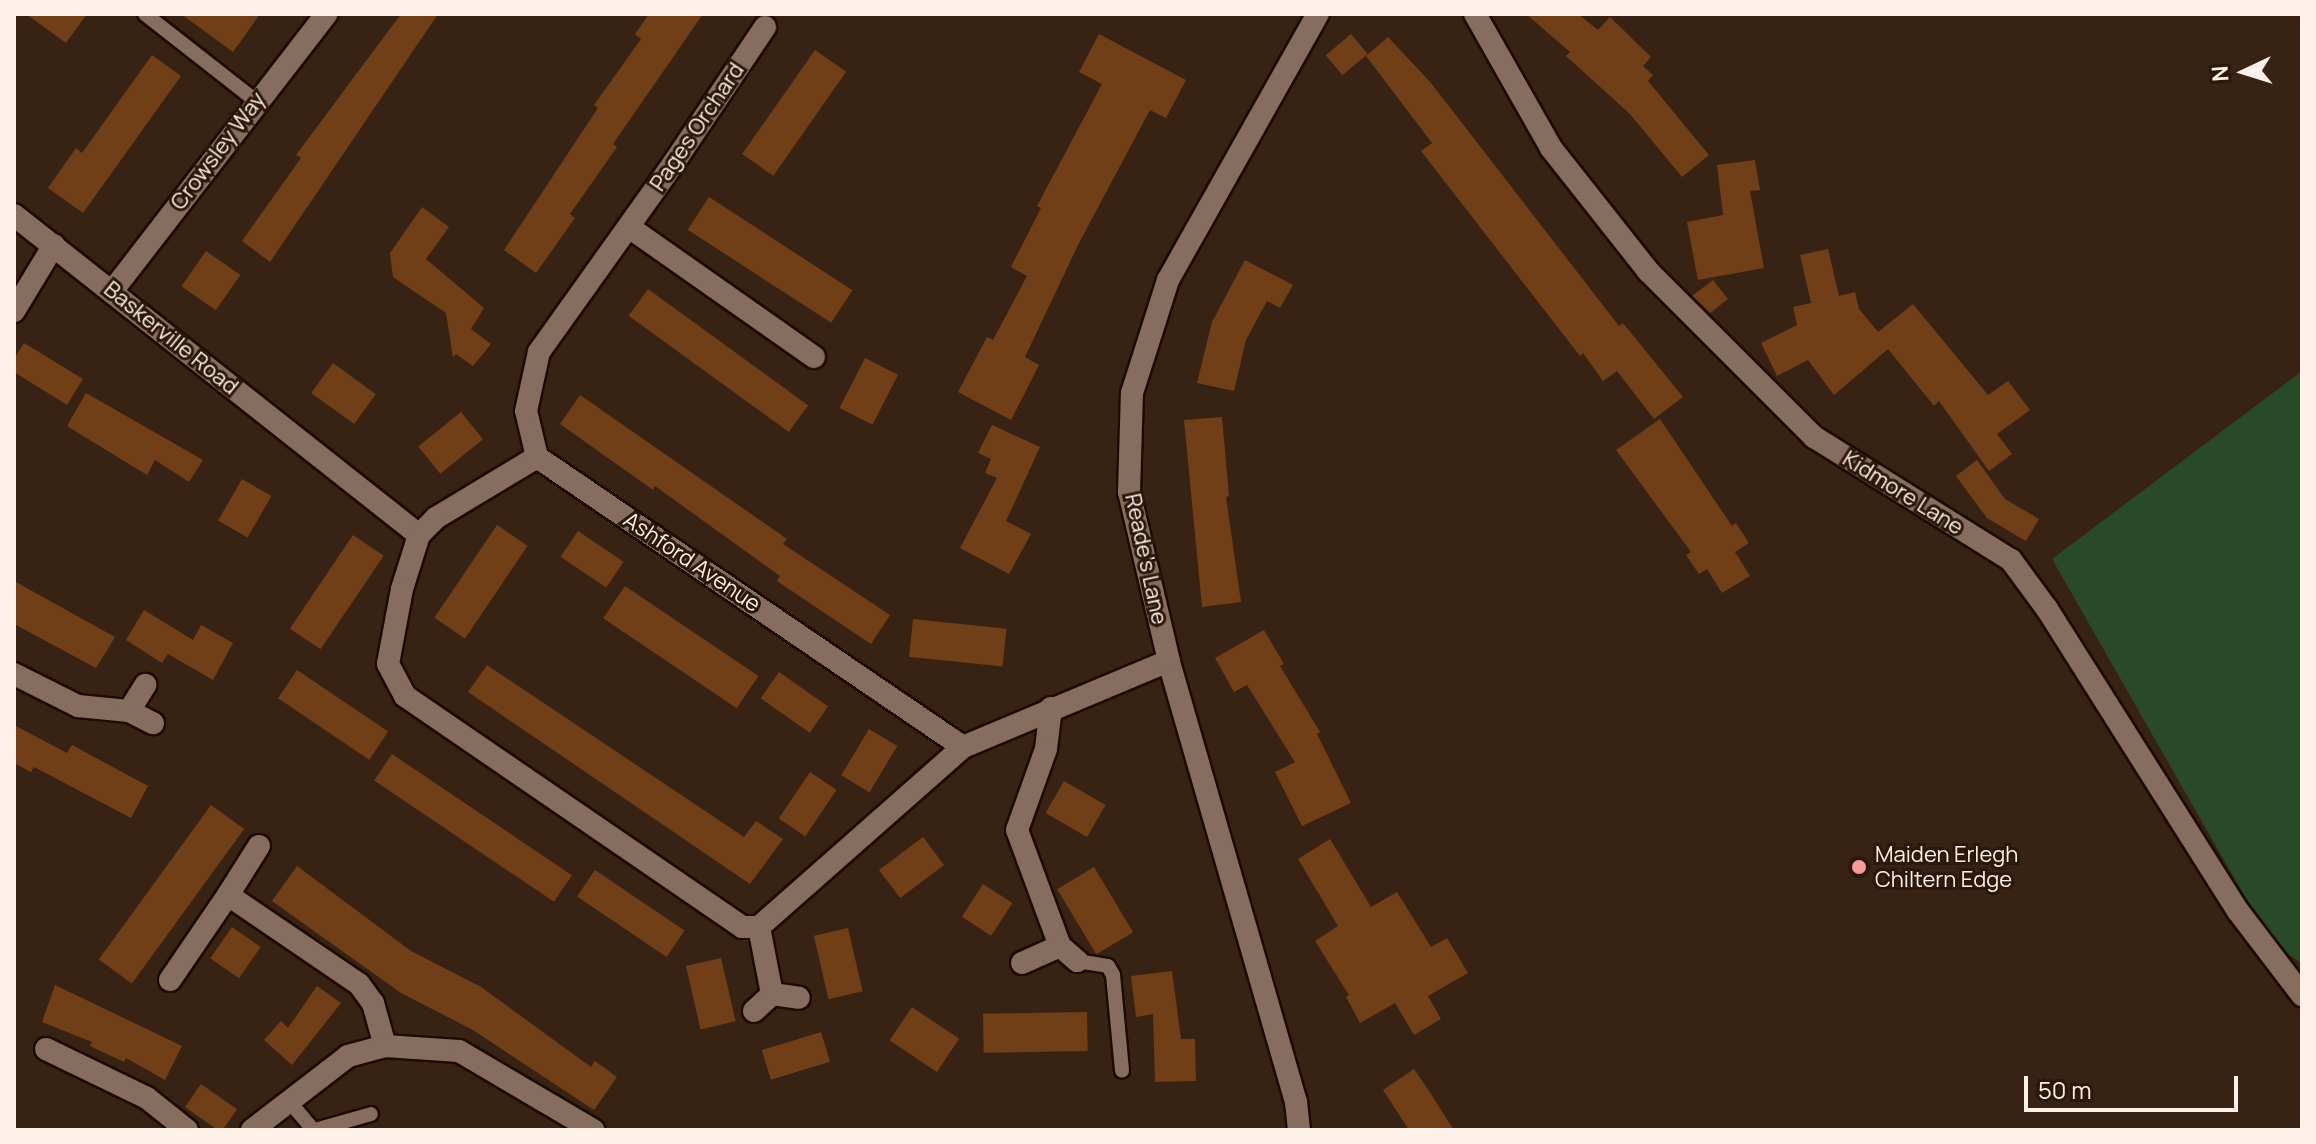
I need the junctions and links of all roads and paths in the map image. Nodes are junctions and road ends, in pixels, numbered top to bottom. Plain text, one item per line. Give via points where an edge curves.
1 (145, 14) edge
2 (326, 14) edge
3 (1318, 14) edge
4 (1475, 14) edge
5 (765, 27) dead end
6 (256, 101) junction
7 (14, 215) edge
8 (629, 227) junction
9 (54, 245) junction
10 (113, 290) junction
11 (14, 311) edge
12 (814, 357) dead end
13 (537, 457) junction
14 (419, 535) junction
15 (1169, 661) junction
16 (14, 674) edge
17 (145, 685) dead end
18 (1051, 708) junction
19 (129, 711) junction
20 (153, 723) dead end
21 (963, 747) junction
22 (259, 846) dead end
23 (228, 895) junction
24 (759, 927) junction
25 (1068, 954) junction
26 (1022, 963) dead end
27 (170, 980) dead end
28 (772, 994) junction
29 (2302, 995) edge
30 (799, 998) dead end
31 (754, 1011) dead end
32 (385, 1046) junction
33 (46, 1049) dead end
34 (1122, 1071) dead end
35 (289, 1101) junction
36 (371, 1114) dead end
37 (187, 1130) edge
38 (252, 1130) edge
39 (314, 1130) edge
40 (593, 1130) edge
41 (1299, 1130) edge

1 - 6 lane
2 - 6 street, Crowsley Way
3 - 15 street, Reade's Lane via 1168,280 1132,393 1129,492
4 - 29 street, Kidmore Lane via 1551,148 1648,271 1814,437 2011,560 2238,911
5 - 8 street, Pages Orchard
6 - 10 street, Crowsley Way
7 - 9 street, Baskerville Road
8 - 12 street
8 - 13 street, Pages Orchard via 539,352 526,411
9 - 10 street, Baskerville Road
9 - 11 street
10 - 14 street, Baskerville Road
13 - 14 street via 436,518
13 - 21 street, Ashford Avenue
14 - 24 street via 388,664 405,696 742,927
15 - 18 street
15 - 41 street, Reade's Lane via 1296,1102
16 - 19 street via 78,706
17 - 19 street
18 - 21 street
18 - 25 street via 1046,749 1017,830
19 - 20 street
21 - 24 street
22 - 23 street
23 - 27 street
23 - 32 street via 359,984 373,1003
24 - 28 street
25 - 26 street
25 - 34 lane via 1108,966 1113,975
28 - 30 street
28 - 31 street
32 - 35 street via 348,1056
32 - 40 street via 459,1051
33 - 37 street via 147,1098
35 - 38 street
35 - 39 lane
36 - 39 lane

